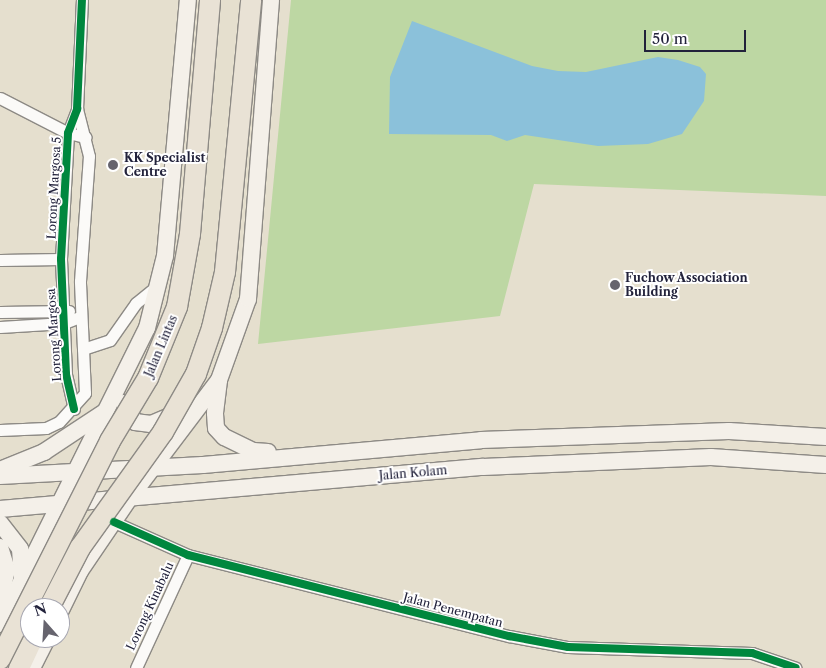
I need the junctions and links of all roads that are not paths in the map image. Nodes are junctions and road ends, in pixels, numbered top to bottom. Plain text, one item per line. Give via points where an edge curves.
1 (82, 0) edge
2 (188, 0) edge
3 (210, 0) edge
4 (251, 0) edge
5 (271, 0) edge
6 (0, 98) edge
7 (77, 108) junction
8 (68, 133) junction
9 (86, 137) junction
10 (61, 259) junction
11 (0, 260) edge
12 (157, 286) junction
13 (64, 308) junction
14 (0, 312) edge
15 (80, 317) junction
16 (64, 323) junction
17 (0, 327) edge
18 (82, 349) junction
19 (135, 354) junction
20 (219, 380) junction
21 (202, 400) junction
22 (74, 409) junction
23 (105, 412) junction
24 (0, 430) edge
25 (826, 437) edge
26 (303, 454) junction
27 (221, 463) junction
28 (826, 465) edge
29 (153, 468) junction
30 (0, 470) edge
31 (80, 470) junction
32 (0, 476) edge
33 (264, 486) junction
34 (129, 499) junction
35 (60, 505) junction
36 (0, 509) edge
37 (114, 522) junction
38 (0, 523) edge
39 (0, 547) edge
40 (188, 555) junction
41 (22, 580) junction
42 (0, 598) edge
43 (53, 598) edge
44 (67, 598) edge
45 (0, 624) edge
46 (29, 648) edge
47 (42, 648) edge
48 (0, 658) edge
49 (19, 668) edge
50 (32, 668) edge
51 (136, 668) edge
52 (796, 668) edge

1 - 7 street, Lorong Margosa 5
2 - 12 main road, Jalan Lintas via 165,256
3 - 48 highway, Jalan Lintas, bridge via 190,234 177,307 148,378 110,441
4 - 43 highway, bridge via 225,272 212,328 196,374 163,432 80,548
5 - 20 main road via 248,299
6 - 8 street
7 - 8 street, Lorong Margosa 5
7 - 9 street, Lorong Margosa 5
8 - 9 street
8 - 10 street, Lorong Margosa 5
9 - 15 street, Lorong Margosa 5 via 88,199
10 - 11 street
10 - 13 street, Lorong Margosa
12 - 18 street via 129,312 110,340
12 - 19 main road, Jalan Lintas
13 - 14 street
13 - 15 street
13 - 16 street, Lorong Margosa
15 - 16 street
15 - 18 street
16 - 17 street
16 - 22 street, Lorong Margosa
18 - 22 street via 86,392
19 - 21 main road via 124,404 135,422 151,424
19 - 23 main road
20 - 21 main road
20 - 26 main road via 216,428 224,437 253,451
21 - 29 main road
22 - 24 street via 46,428
23 - 30 main road via 44,452
23 - 31 main road
25 - 26 main road via 729,432 621,434
26 - 27 main road
27 - 29 main road
27 - 33 main road via 213,472 215,477
28 - 33 main road, Jalan Kolam via 701,457 483,467
29 - 31 main road
29 - 34 main road
31 - 32 main road
31 - 35 main road
33 - 34 main road, Jalan Kolam
34 - 35 main road, Jalan Kolam
34 - 37 main road
35 - 36 main road, Jalan Kolam
35 - 41 main road
37 - 40 street, Jalan Penempatan
37 - 44 main road via 80,571
38 - 41 main road via 20,549
39 - 42 main road via 7,570
40 - 51 street, Lorong Kinabalu
40 - 52 street, Jalan Penempatan via 518,638 568,647 752,653
41 - 45 main road
46 - 49 highway
47 - 50 main road

